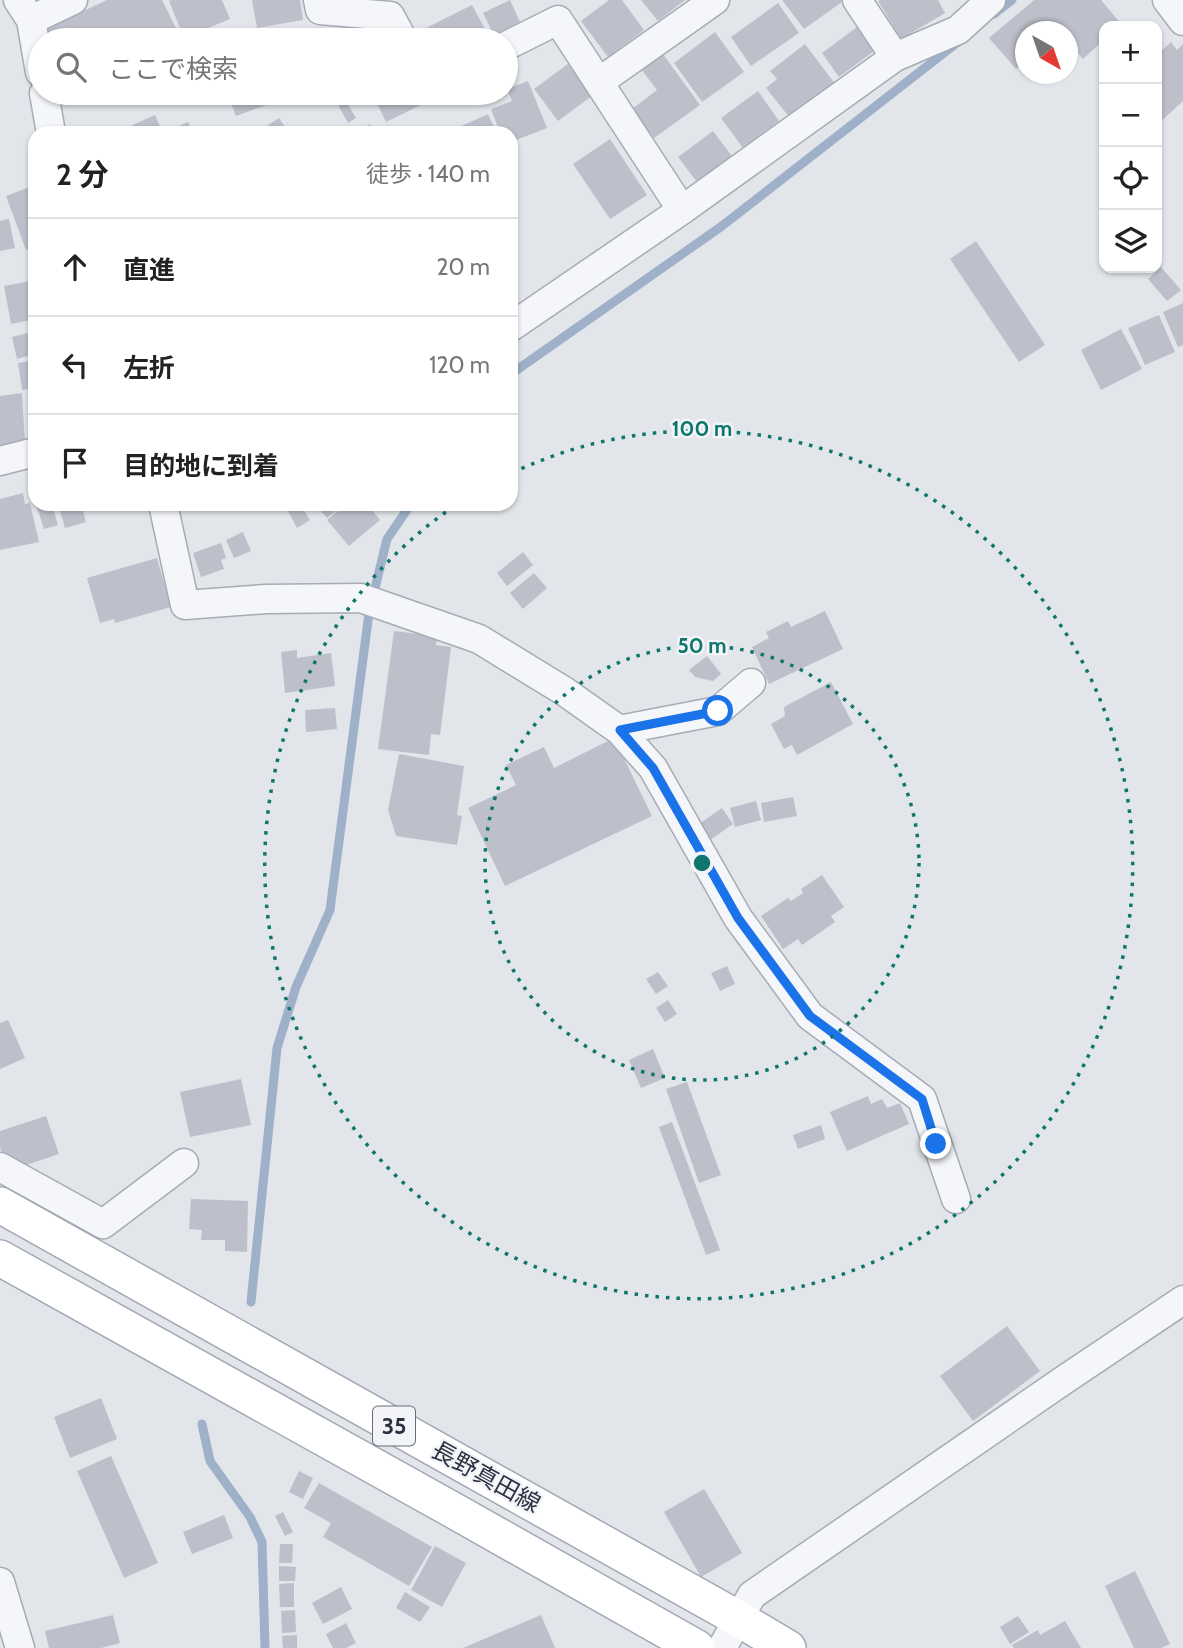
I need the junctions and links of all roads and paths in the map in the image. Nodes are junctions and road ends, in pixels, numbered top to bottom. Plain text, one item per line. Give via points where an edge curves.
1 (73, 0) edge
2 (318, 0) edge
3 (715, 0) edge
4 (857, 0) edge
5 (990, 0) edge
6 (1167, 0) edge
7 (24, 10) edge
8 (1183, 21) edge
9 (29, 28) edge
10 (396, 28) edge
11 (518, 40) edge
12 (895, 57) junction
13 (599, 82) junction
14 (46, 105) edge
15 (50, 126) edge
16 (682, 211) junction
17 (518, 322) edge
18 (28, 454) edge
19 (0, 461) edge
20 (165, 511) edge
21 (751, 683) dead end
22 (620, 730) junction
23 (184, 1163) dead end
24 (0, 1167) edge
25 (956, 1199) dead end
26 (0, 1205) edge
27 (94, 1238) junction
28 (0, 1258) edge
29 (1183, 1300) edge
30 (0, 1582) edge
31 (730, 1633) edge
32 (20, 1648) edge
33 (697, 1648) edge
34 (788, 1648) edge

1 - 7 street
2 - 10 street via 320,10 390,16
3 - 13 street
4 - 12 street
5 - 12 street via 958,30
6 - 8 street
7 - 9 street
11 - 13 street via 558,20
12 - 16 street
13 - 16 street
14 - 15 street
16 - 17 street
18 - 19 street
20 - 22 street via 185,605 266,599 371,601 480,639
21 - 22 street via 718,711
22 - 25 street via 653,768 738,918 810,1016 922,1099
23 - 27 street
24 - 27 street
26 - 27 main road, 長野真田線 / 35
27 - 31 main road, 長野真田線 / 35
28 - 33 main road, 長野真田線 / 35
29 - 31 street via 752,1595
30 - 32 street
31 - 34 main road, 長野真田線 / 35

